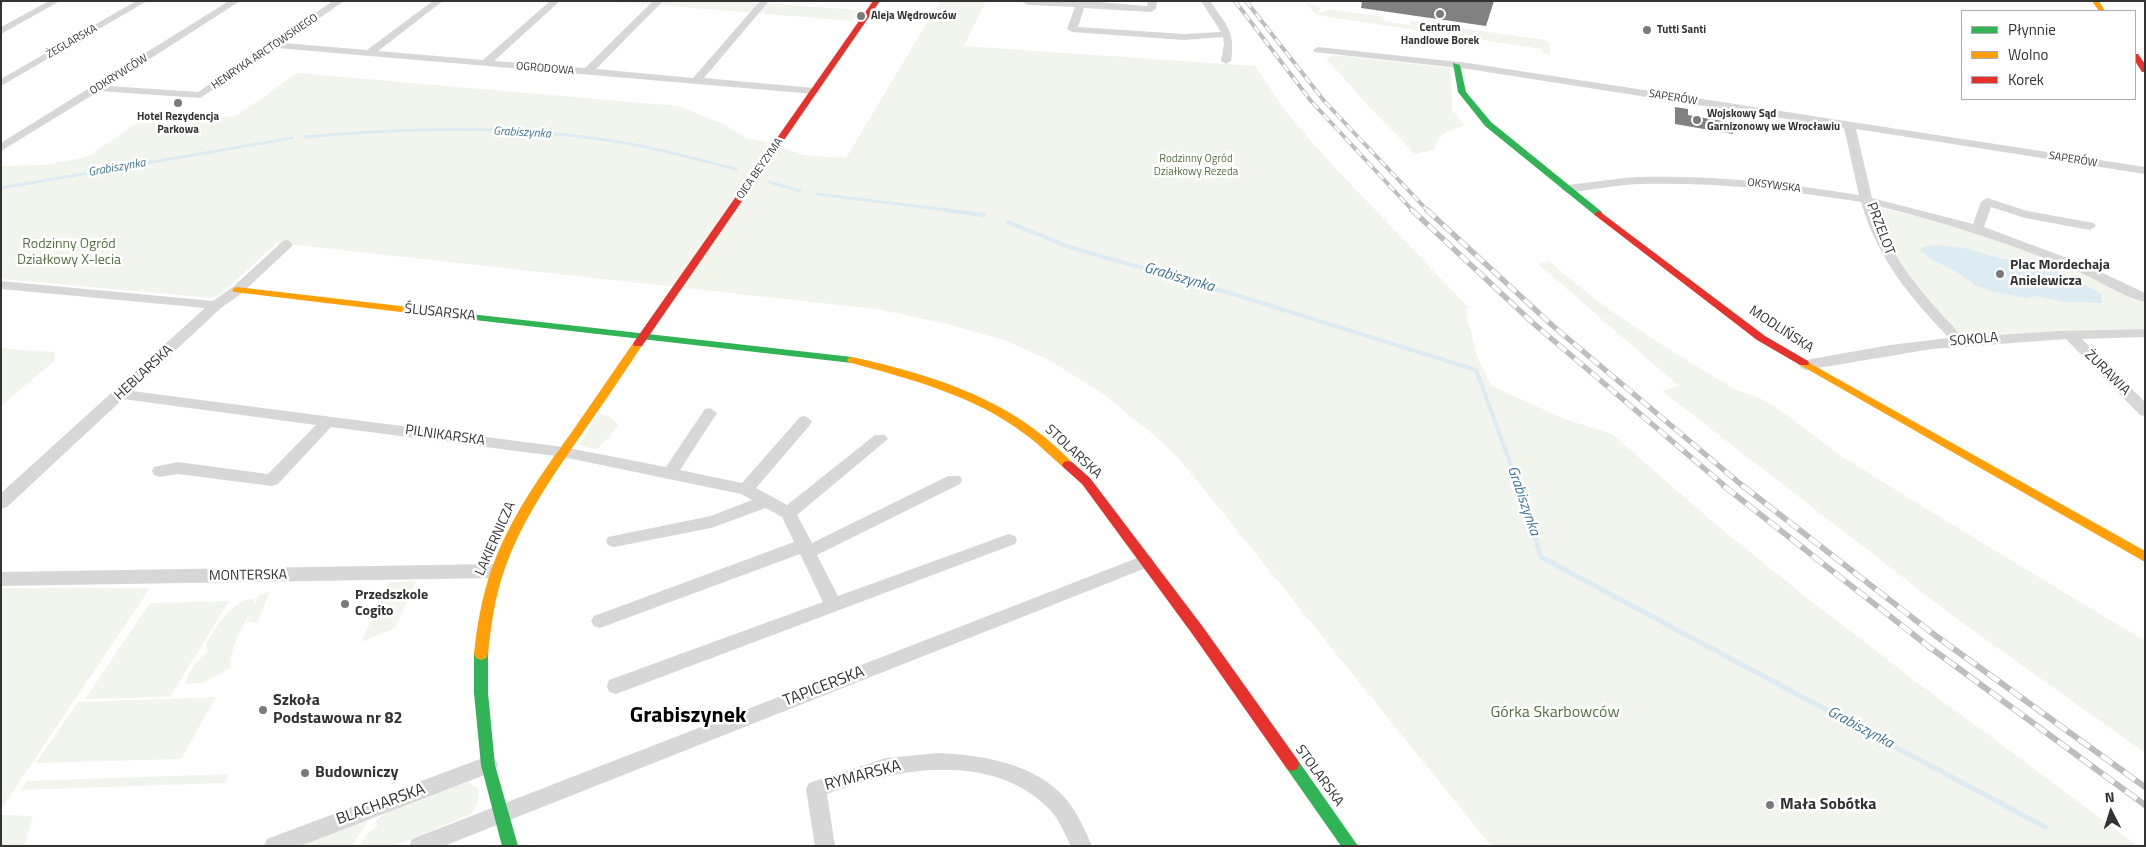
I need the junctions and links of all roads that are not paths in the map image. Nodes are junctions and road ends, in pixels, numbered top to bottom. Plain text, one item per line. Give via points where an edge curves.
1 (56, 1) edge
2 (144, 1) edge
3 (236, 1) edge
4 (340, 1) edge
5 (439, 1) edge
6 (556, 1) edge
7 (659, 1) edge
8 (765, 1) edge
9 (877, 1) edge
10 (1205, 1) edge
11 (1028, 2) edge
12 (1152, 2) edge
13 (1082, 3) edge
14 (1, 31) edge
15 (1227, 34) junction
16 (276, 45) junction
17 (1318, 50) dead end
18 (369, 53) junction
19 (2136, 57) edge
20 (1226, 61) dead end
21 (484, 64) junction
22 (1456, 65) junction
23 (2145, 70) edge
24 (586, 72) junction
25 (696, 81) junction
26 (1, 83) edge
27 (98, 88) junction
28 (814, 92) junction
29 (1849, 125) junction
30 (1, 148) edge
31 (2145, 171) edge
32 (1566, 189) junction
33 (1869, 202) junction
34 (2090, 226) dead end
35 (1977, 229) junction
36 (287, 244) dead end
37 (1, 285) edge
38 (238, 289) junction
39 (2145, 298) edge
40 (216, 305) junction
41 (2145, 333) edge
42 (2070, 335) junction
43 (642, 337) junction
44 (1959, 341) junction
45 (1806, 365) junction
46 (121, 394) junction
47 (2145, 411) edge
48 (710, 413) dead end
49 (328, 420) junction
50 (805, 421) dead end
51 (880, 439) dead end
52 (563, 452) junction
53 (160, 471) dead end
54 (669, 474) junction
55 (954, 480) dead end
56 (745, 490) junction
57 (766, 501) junction
58 (1, 504) edge
59 (788, 513) junction
60 (614, 540) dead end
61 (1009, 540) dead end
62 (806, 548) junction
63 (2145, 557) edge
64 (1145, 561) junction
65 (495, 572) junction
66 (1, 579) edge
67 (834, 606) junction
68 (600, 621) dead end
69 (616, 686) dead end
70 (488, 766) junction
71 (502, 812) junction
72 (274, 846) edge
73 (419, 846) edge
74 (510, 846) edge
75 (825, 846) edge
76 (1082, 846) edge
77 (1350, 846) edge

1 - 14 street
2 - 26 street, ŻEGLARSKA
3 - 27 street, ODKRYWCÓW
4 - 16 street, HENRYKA ARCTOWSKIEGO
5 - 18 street
6 - 21 street
7 - 24 street
8 - 25 street
9 - 28 street, OJCA BEYZYMA
10 - 15 street
11 - 13 street
12 - 13 street via 1152,10
13 - 15 street via 1072,29 1184,37
15 - 20 street
16 - 18 street, OGRODOWA
16 - 27 street, HENRYKA ARCTOWSKIEGO via 200,95
17 - 22 street, SAPERÓW
18 - 21 street, OGRODOWA
19 - 23 street
21 - 24 street, OGRODOWA
22 - 29 street, SAPERÓW
22 - 32 street, MODLIŃSKA via 1460,88 1478,114
24 - 25 street, OGRODOWA
25 - 28 street, OGRODOWA
27 - 30 street, ODKRYWCÓW
28 - 43 street, OJCA BEYZYMA
29 - 31 street, SAPERÓW
29 - 33 street, PRZELOT
32 - 33 street, OKSYWSKA via 1650,180 1708,180 1780,186
32 - 45 street, MODLIŃSKA via 1761,338
33 - 35 street, OKSYWSKA
33 - 44 street, PRZELOT via 1884,246 1894,264
34 - 35 street via 2025,214 1986,202
35 - 39 street, OKSYWSKA via 2058,257
36 - 38 street, HEBLARSKA
37 - 40 street
38 - 40 street, HEBLARSKA
38 - 43 street, ŚLUSARSKA
40 - 46 street, HEBLARSKA
41 - 42 street, SOKOLA
42 - 44 street, SOKOLA
42 - 47 street, ŻURAWIA
43 - 52 street, LAKIERNICZA
43 - 64 street, STOLARSKA via 850,360 898,370 956,392 1025,428 1086,481
44 - 45 street, SOKOLA via 1878,351
45 - 63 street, MODLIŃSKA
46 - 49 street, PILNIKARSKA
46 - 58 street, HEBLARSKA
48 - 54 street
49 - 52 street, PILNIKARSKA
49 - 53 street via 272,480 178,468
50 - 56 street
51 - 59 street
52 - 54 street, PILNIKARSKA
52 - 65 street, LAKIERNICZA via 525,508
54 - 56 street, PILNIKARSKA
55 - 62 street
56 - 57 street, PILNIKARSKA
57 - 59 street, PILNIKARSKA
57 - 60 street via 696,526
59 - 62 street
61 - 67 street
62 - 67 street
62 - 68 street
64 - 71 street, TAPICERSKA
64 - 77 street, STOLARSKA
65 - 66 street, MONTERSKA
65 - 70 street, LAKIERNICZA via 485,617 481,659
67 - 69 street
70 - 71 street, LAKIERNICZA
70 - 72 street, BLACHARSKA
71 - 73 street
71 - 74 street, LAKIERNICZA
75 - 76 street, RYMARSKA via 816,789 897,764 937,761 1015,774 1058,804

